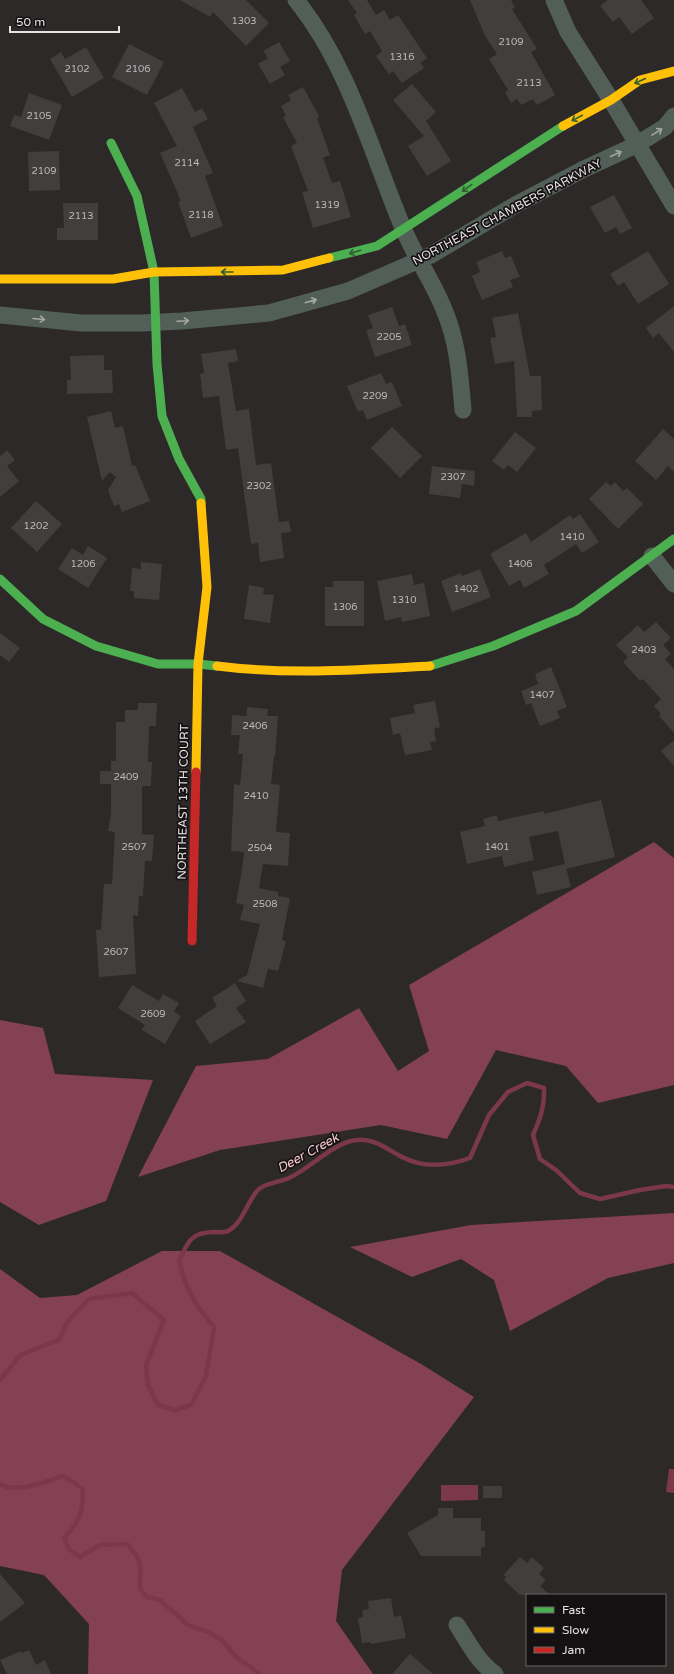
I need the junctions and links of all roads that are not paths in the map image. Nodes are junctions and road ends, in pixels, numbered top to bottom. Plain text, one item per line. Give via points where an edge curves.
1 (296, 0) edge
2 (554, 0) edge
3 (674, 71) edge
4 (611, 100) junction
5 (674, 116) edge
6 (112, 143) dead end
7 (636, 145) junction
8 (674, 206) edge
9 (403, 229) junction
10 (419, 260) junction
11 (154, 272) junction
12 (0, 279) edge
13 (0, 315) edge
14 (156, 322) junction
15 (463, 410) dead end
16 (674, 539) edge
17 (652, 556) junction
18 (0, 579) edge
19 (674, 584) edge
20 (198, 664) junction
21 (192, 941) dead end
22 (457, 1625) dead end
23 (495, 1674) edge

1 - 9 street via 310,17 346,84
2 - 4 street via 568,32
3 -> 4 street via 640,80
4 - 7 street
4 -> 9 street via 553,131
7 -> 5 street, NORTHEAST CHAMBERS PARKWAY via 665,127
6 - 11 street via 137,196
7 - 8 street
10 -> 7 street, NORTHEAST CHAMBERS PARKWAY via 517,204
9 - 10 street
9 -> 11 street via 377,246 283,270
14 -> 10 street, NORTHEAST CHAMBERS PARKWAY via 269,313 348,291
10 - 15 street via 445,312 459,358
11 - 12 street via 113,279
11 - 14 street, NORTHEAST 13TH COURT
13 -> 14 street, NORTHEAST CHAMBERS PARKWAY via 81,323
14 - 20 street, NORTHEAST 13TH COURT via 162,416 179,459 201,499 207,587
16 - 17 street
17 - 19 street
17 - 20 street via 576,611 493,646 431,666 345,671 256,671
18 - 20 street via 43,619 96,646 158,664
20 - 21 street, NORTHEAST 13TH COURT
22 - 23 street via 472,1649

